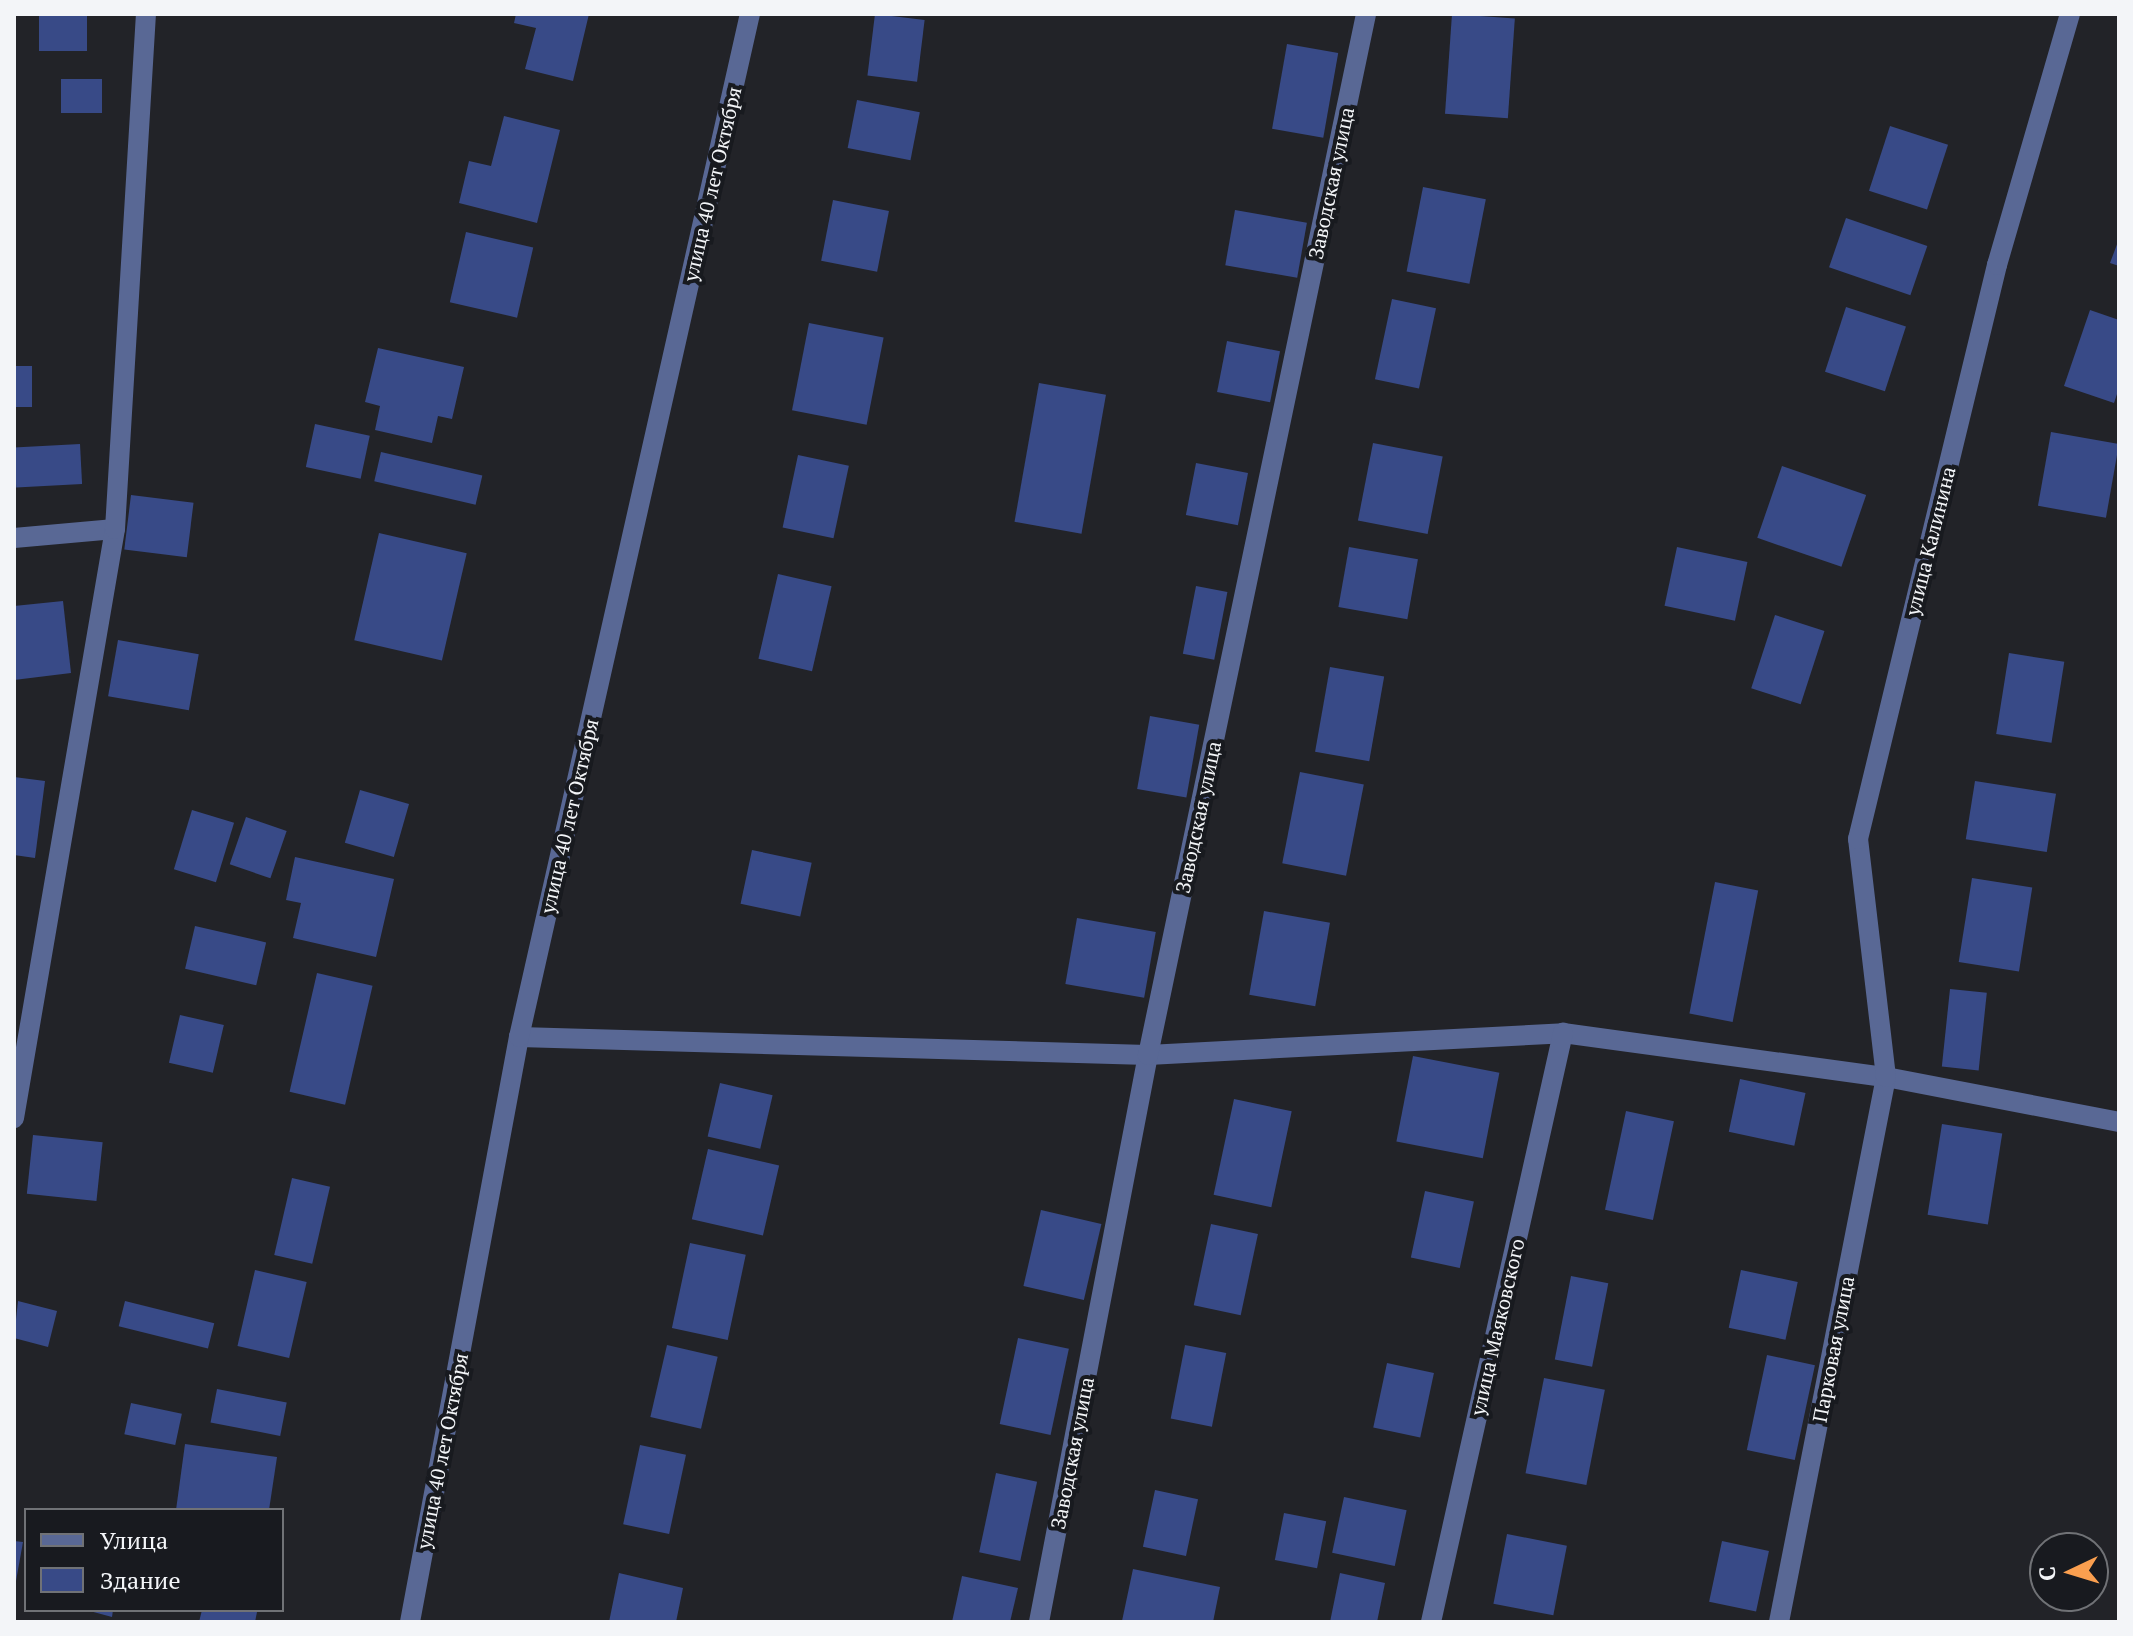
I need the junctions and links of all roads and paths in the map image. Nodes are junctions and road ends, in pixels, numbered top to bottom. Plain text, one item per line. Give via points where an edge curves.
1 (146, 14) edge
2 (750, 14) edge
3 (1366, 14) edge
4 (2070, 14) edge
5 (115, 529) junction
6 (14, 538) edge
7 (1563, 1033) junction
8 (519, 1037) junction
9 (1148, 1055) junction
10 (1886, 1077) junction
11 (16, 1092) edge
12 (14, 1118) edge
13 (2119, 1122) edge
14 (410, 1622) edge
15 (1039, 1622) edge
16 (1431, 1622) edge
17 (1779, 1622) edge

1 - 5 street
2 - 8 street, улица 40 лет Октября
3 - 9 street, Заводская улица
4 - 10 street, улица Калинина via 1997,265 1858,839
5 - 6 street
5 - 11 street
7 - 9 street
7 - 10 street
7 - 16 street, улица Маяковского
8 - 9 street
8 - 14 street, улица 40 лет Октября
9 - 15 street, Заводская улица
10 - 13 street
10 - 17 street, Парковая улица
11 - 12 street

